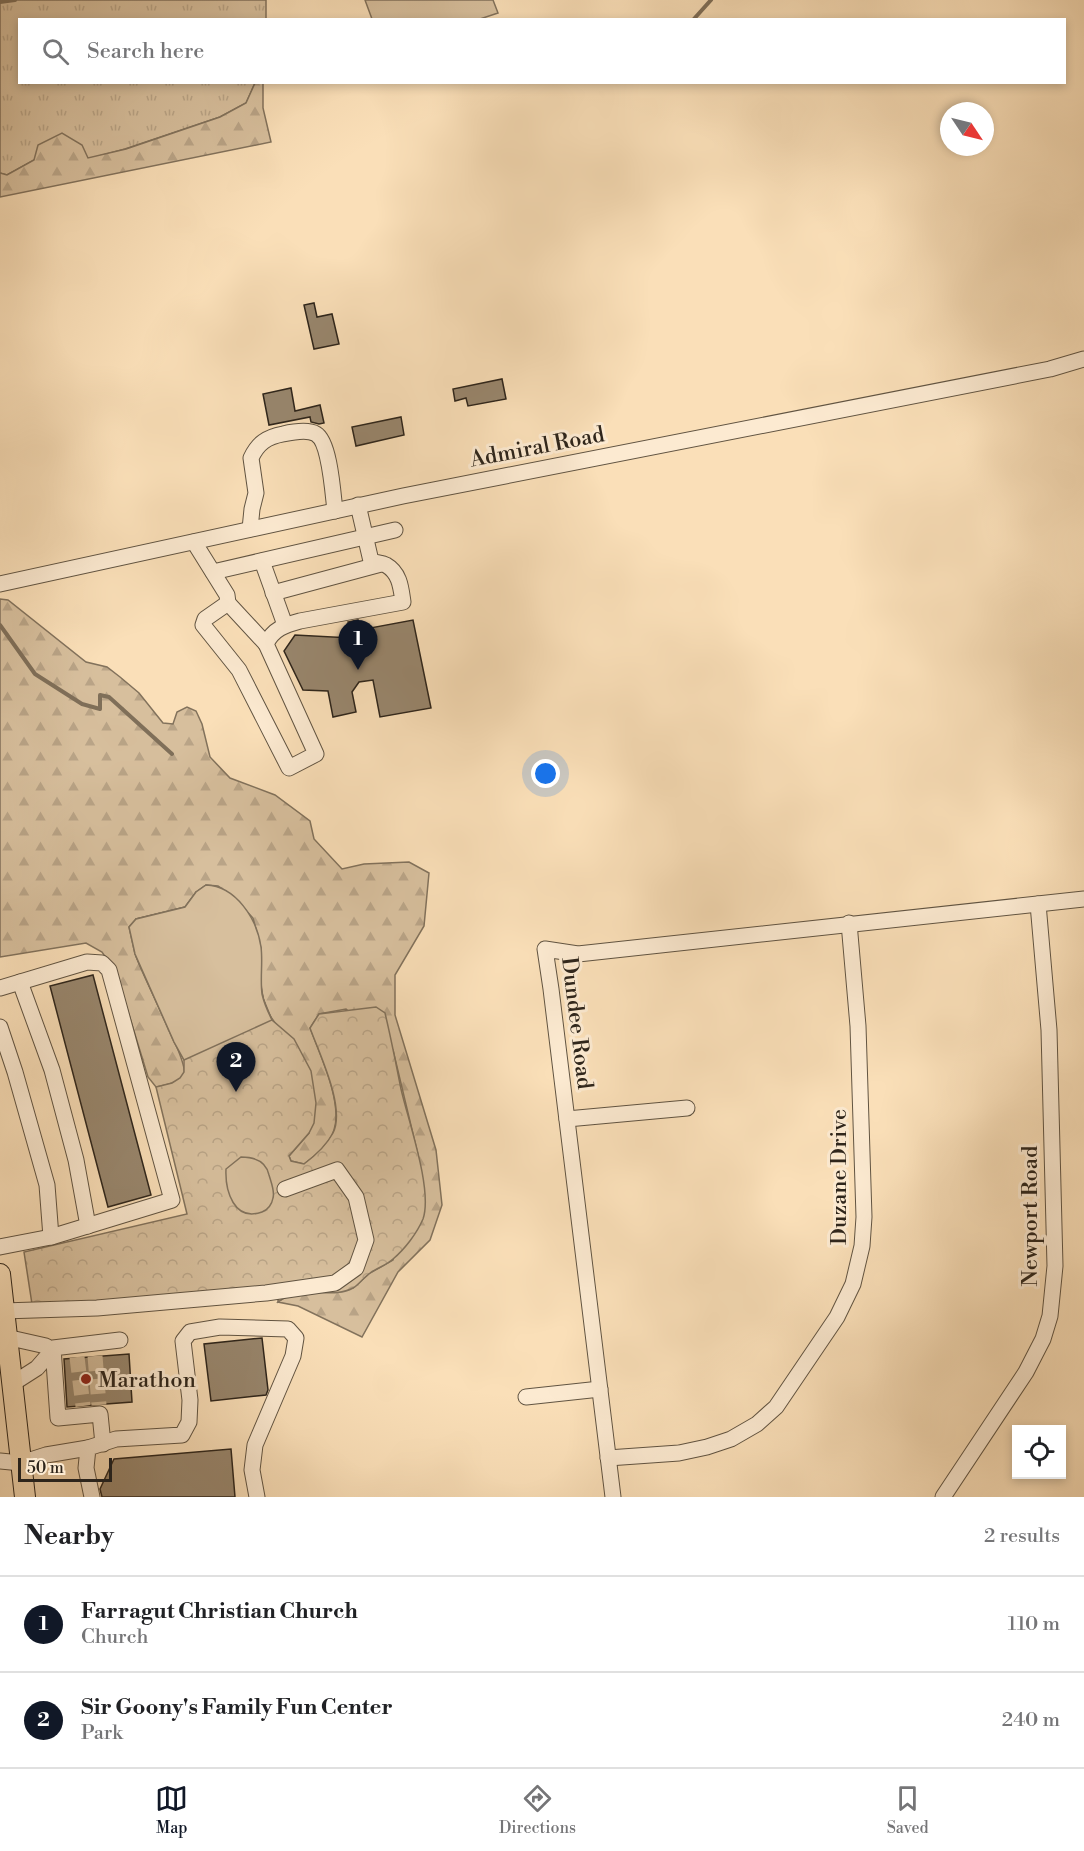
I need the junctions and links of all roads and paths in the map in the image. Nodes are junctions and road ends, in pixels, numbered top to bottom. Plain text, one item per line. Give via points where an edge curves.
1 (1084, 359) edge
2 (358, 506) junction
3 (335, 511) junction
4 (250, 529) junction
5 (395, 530) dead end
6 (366, 537) junction
7 (194, 542) junction
8 (262, 561) junction
9 (381, 564) junction
10 (213, 572) junction
11 (0, 584) edge
12 (273, 593) junction
13 (228, 603) junction
14 (285, 625) junction
15 (266, 644) junction
16 (1084, 899) edge
17 (1038, 904) junction
18 (849, 923) junction
19 (20, 982) junction
20 (0, 987) edge
21 (0, 1028) edge
22 (687, 1108) dead end
23 (567, 1119) junction
24 (285, 1189) dead end
25 (88, 1226) junction
26 (51, 1237) junction
27 (0, 1247) edge
28 (0, 1274) edge
29 (3, 1311) junction
30 (4, 1337) edge
31 (120, 1340) dead end
32 (51, 1353) junction
33 (12, 1384) junction
34 (600, 1389) junction
35 (526, 1397) dead end
36 (95, 1446) junction
37 (608, 1458) junction
38 (0, 1461) edge
39 (21, 1463) junction
40 (25, 1497) edge
41 (92, 1497) edge
42 (257, 1497) edge
43 (613, 1497) edge
44 (943, 1497) edge

1 - 2 street, Admiral Road
2 - 3 street, Admiral Road
2 - 6 street
3 - 4 street, Admiral Road
3 - 4 street via 330,469 319,436 307,432 285,434 263,441 251,458 256,493
4 - 7 street, Admiral Road
5 - 6 street
6 - 8 street
6 - 9 street via 372,561
7 - 10 street
7 - 11 street, Admiral Road
8 - 10 street
8 - 12 street
9 - 12 street
9 - 14 street via 400,581 403,602
10 - 13 street
12 - 14 street
13 - 15 street
13 - 15 street via 204,619 203,625 239,670 289,768 316,754
14 - 15 street via 270,634
16 - 17 street, Dundee Road
17 - 18 street, Dundee Road
17 - 44 street, Newport Road via 1049,1042 1055,1266 1050,1316 1026,1371
18 - 23 street, Dundee Road via 578,954 545,949
18 - 37 street, Duzane Drive via 858,1026 864,1217 853,1284 837,1317 776,1407 757,1424 707,1447
19 - 20 street
19 - 25 street via 52,1070 76,1160
19 - 25 street via 87,962 102,963 109,970 172,1200
21 - 26 street via 47,1185
22 - 23 street
23 - 34 street, Dundee Road
24 - 29 street via 337,1170 357,1197 366,1240 357,1268 335,1283 266,1293 97,1308
25 - 26 street
26 - 27 street
28 - 29 main road
29 - 30 main road
30 - 32 street via 46,1346
30 - 33 main road
31 - 32 street via 94,1350 52,1348
32 - 33 street via 37,1368
32 - 36 street via 58,1418 99,1410
33 - 39 main road
34 - 35 street
34 - 37 street, Dundee Road
36 - 39 street
36 - 41 street via 86,1468
36 - 42 street via 116,1439 183,1434 189,1422 190,1400 183,1341 190,1332 219,1327 288,1329 296,1338 293,1356 255,1445 252,1470
37 - 43 street, Dundee Road
38 - 39 street
39 - 40 main road

